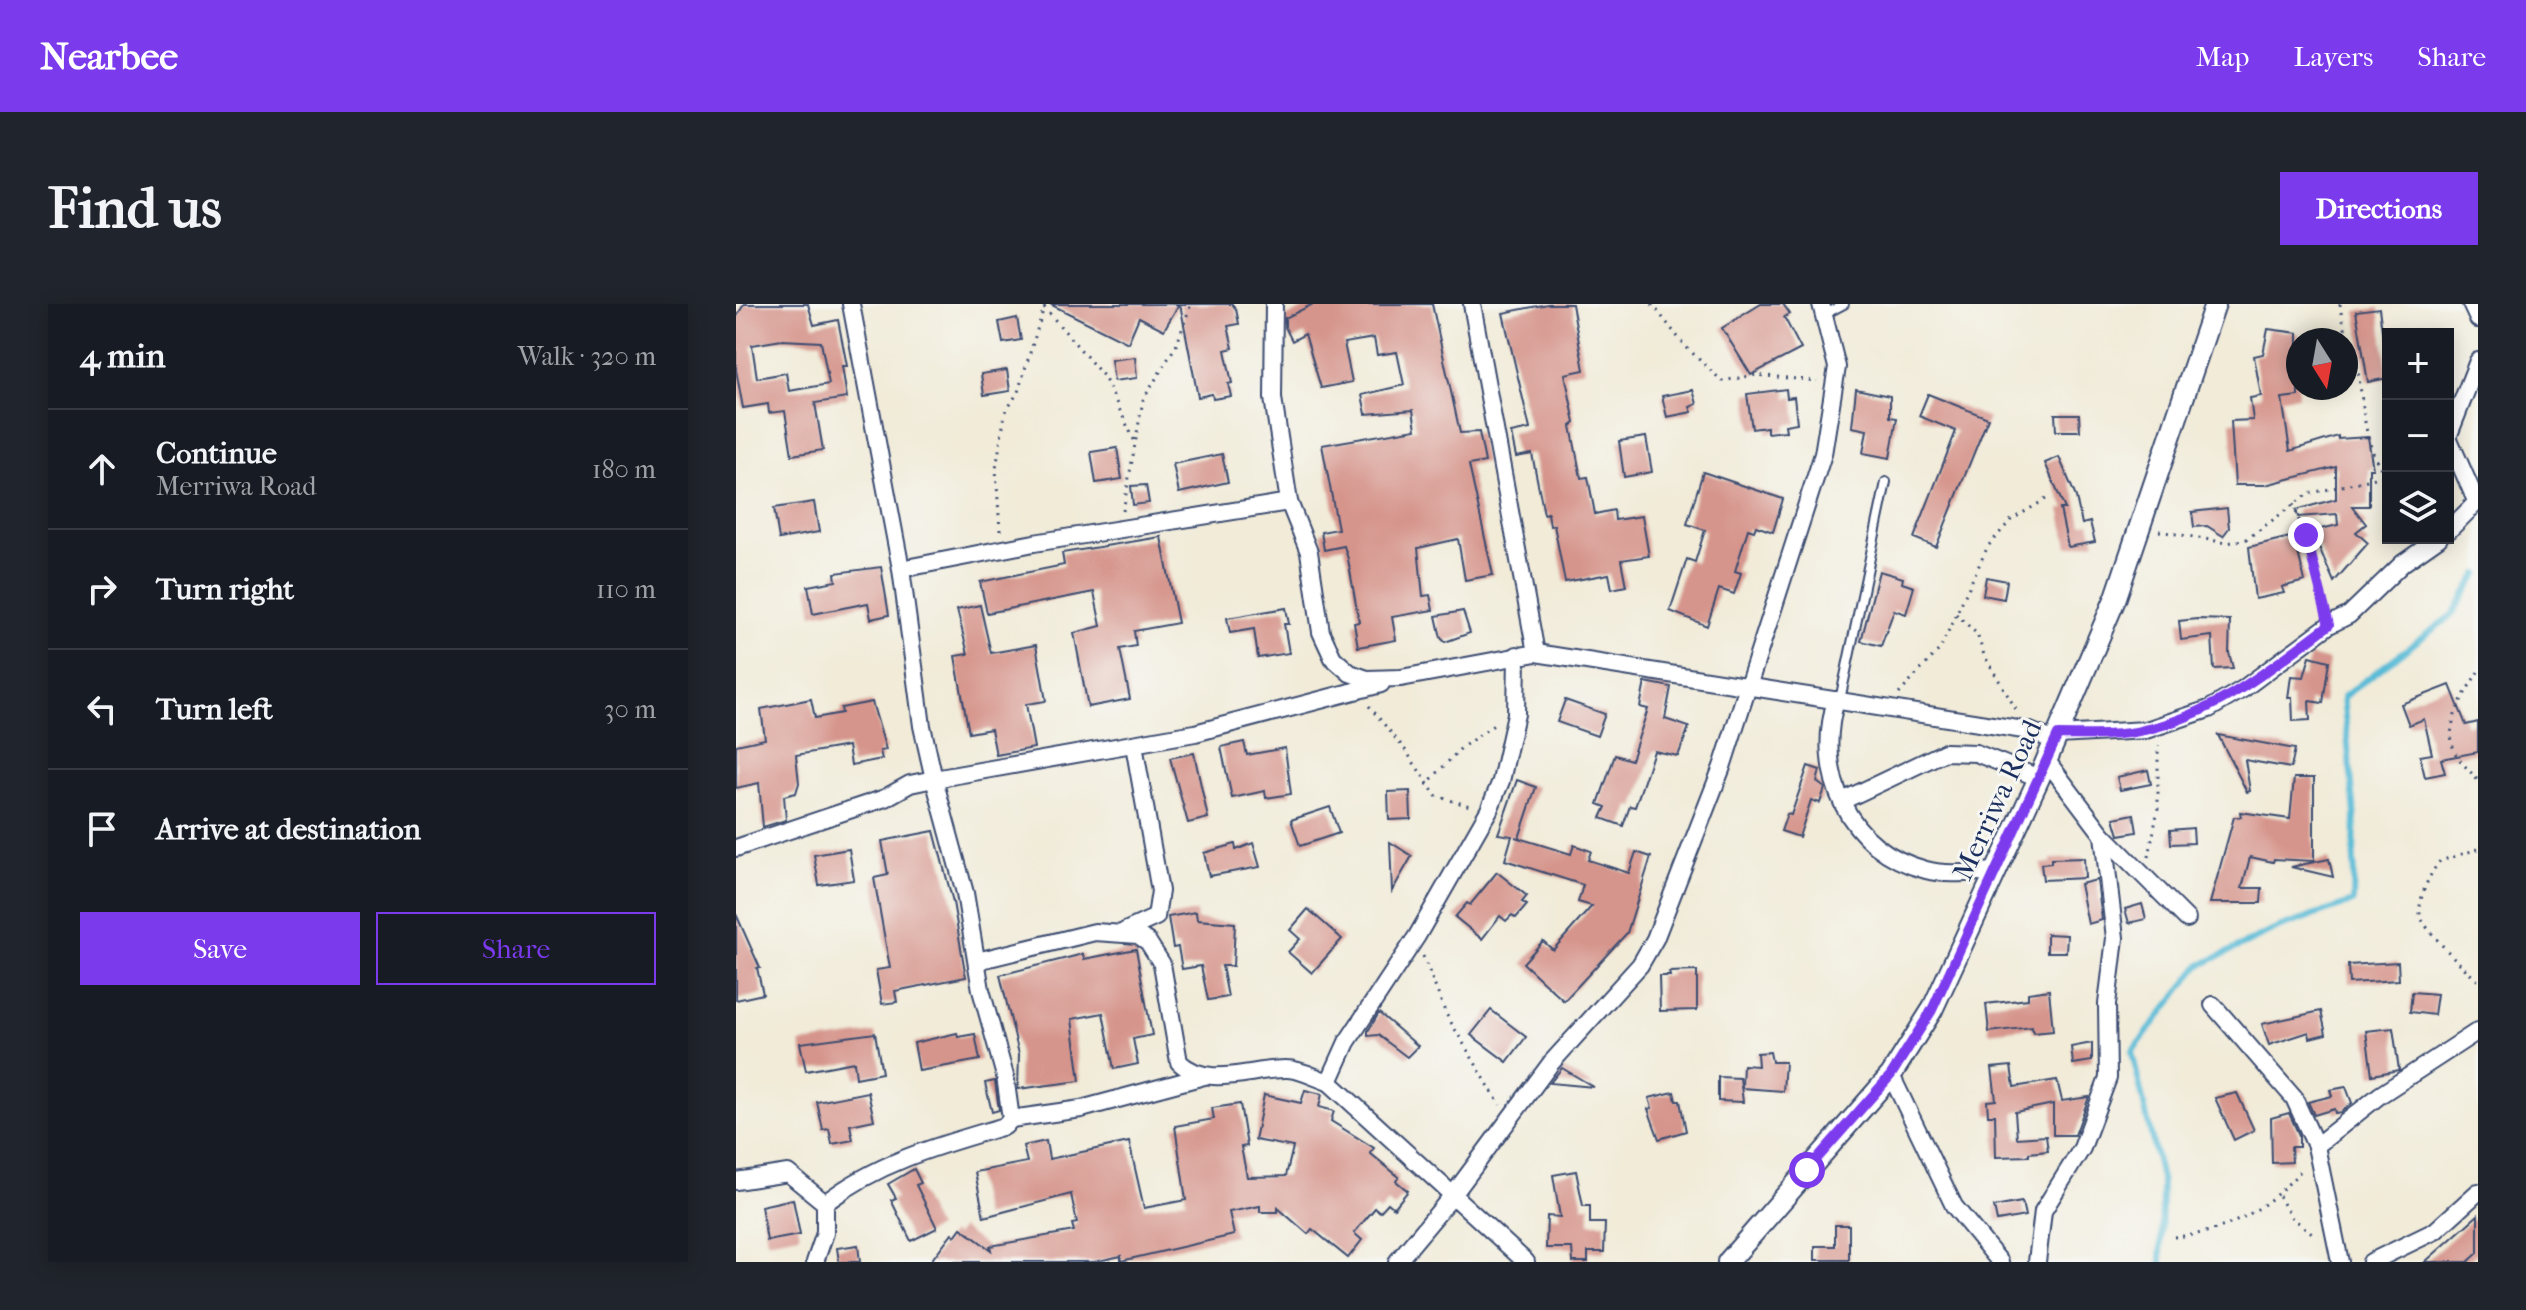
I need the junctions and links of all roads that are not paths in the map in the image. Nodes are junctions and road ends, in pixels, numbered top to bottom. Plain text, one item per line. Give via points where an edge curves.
1 (851, 304) edge
2 (1472, 304) edge
3 (1844, 304) edge
4 (2215, 304) edge
5 (2471, 304) edge
6 (1271, 308) edge
7 (1823, 309) edge
8 (2478, 319) edge
9 (2478, 361) edge
10 (1886, 482) dead end
11 (1289, 502) junction
12 (2477, 502) edge
13 (2454, 525) edge
14 (2430, 544) edge
15 (901, 569) junction
16 (1536, 653) junction
17 (1517, 655) junction
18 (1401, 678) junction
19 (1750, 685) junction
20 (1838, 700) junction
21 (2057, 738) junction
22 (1134, 745) junction
23 (2043, 770) junction
24 (934, 779) junction
25 (1842, 801) junction
26 (2103, 835) junction
27 (736, 848) edge
28 (1995, 871) junction
29 (2187, 919) dead end
30 (1125, 931) junction
31 (977, 961) junction
32 (2213, 1005) dead end
33 (2478, 1031) edge
34 (1891, 1075) junction
35 (1204, 1076) junction
36 (1329, 1082) junction
37 (1011, 1119) junction
38 (2316, 1146) junction
39 (736, 1181) edge
40 (2478, 1192) edge
41 (1453, 1195) junction
42 (825, 1203) junction
43 (2338, 1255) edge
44 (815, 1262) edge
45 (1397, 1262) edge
46 (1526, 1262) edge
47 (1728, 1262) edge
48 (2000, 1262) edge
49 (2037, 1262) edge
50 (2371, 1262) edge

1 - 15 street
2 - 16 street
3 - 7 lane
4 - 21 street, Merriwa Road via 2141,528
5 - 8 street
6 - 11 street via 1273,408
7 - 19 street via 1836,355 1837,384 1823,454
9 - 12 street via 2448,437
10 - 20 lane
11 - 15 street
11 - 18 street via 1309,552 1321,632 1333,658 1356,676
12 - 13 street
14 - 21 street via 2403,563 2365,604 2227,699 2191,717 2158,725
15 - 24 street
16 - 17 street
16 - 19 street
17 - 18 street
17 - 36 street via 1516,714 1489,810 1417,936 1347,1042
18 - 22 street
19 - 20 street
19 - 41 street via 1655,939 1640,965 1551,1063
20 - 21 street
20 - 25 street via 1828,730 1828,763
21 - 23 street, Merriwa Road
22 - 24 street
22 - 30 street via 1160,891 1156,917
23 - 25 street via 1976,753 1945,752
23 - 26 street
23 - 28 street, Merriwa Road
24 - 27 street
24 - 31 street
25 - 28 street via 1870,842 1902,861 1940,873
26 - 29 street
26 - 49 street via 2115,938 2107,1004 2108,1078 2082,1148 2043,1211
28 - 34 street, Merriwa Road via 1932,1010
30 - 31 street via 1095,932
30 - 35 street via 1143,938 1156,954 1167,983 1179,1062
31 - 37 street
32 - 38 street via 2294,1098
33 - 38 street via 2380,1095
34 - 47 street, Merriwa Road
34 - 48 street via 1954,1206
35 - 36 street via 1289,1069
35 - 37 street via 1081,1109
36 - 41 street
37 - 42 street via 1005,1126 896,1160 858,1178
38 - 43 street
39 - 42 street via 788,1173
40 - 50 street via 2435,1231
41 - 45 street
41 - 46 street
42 - 44 street via 825,1233

